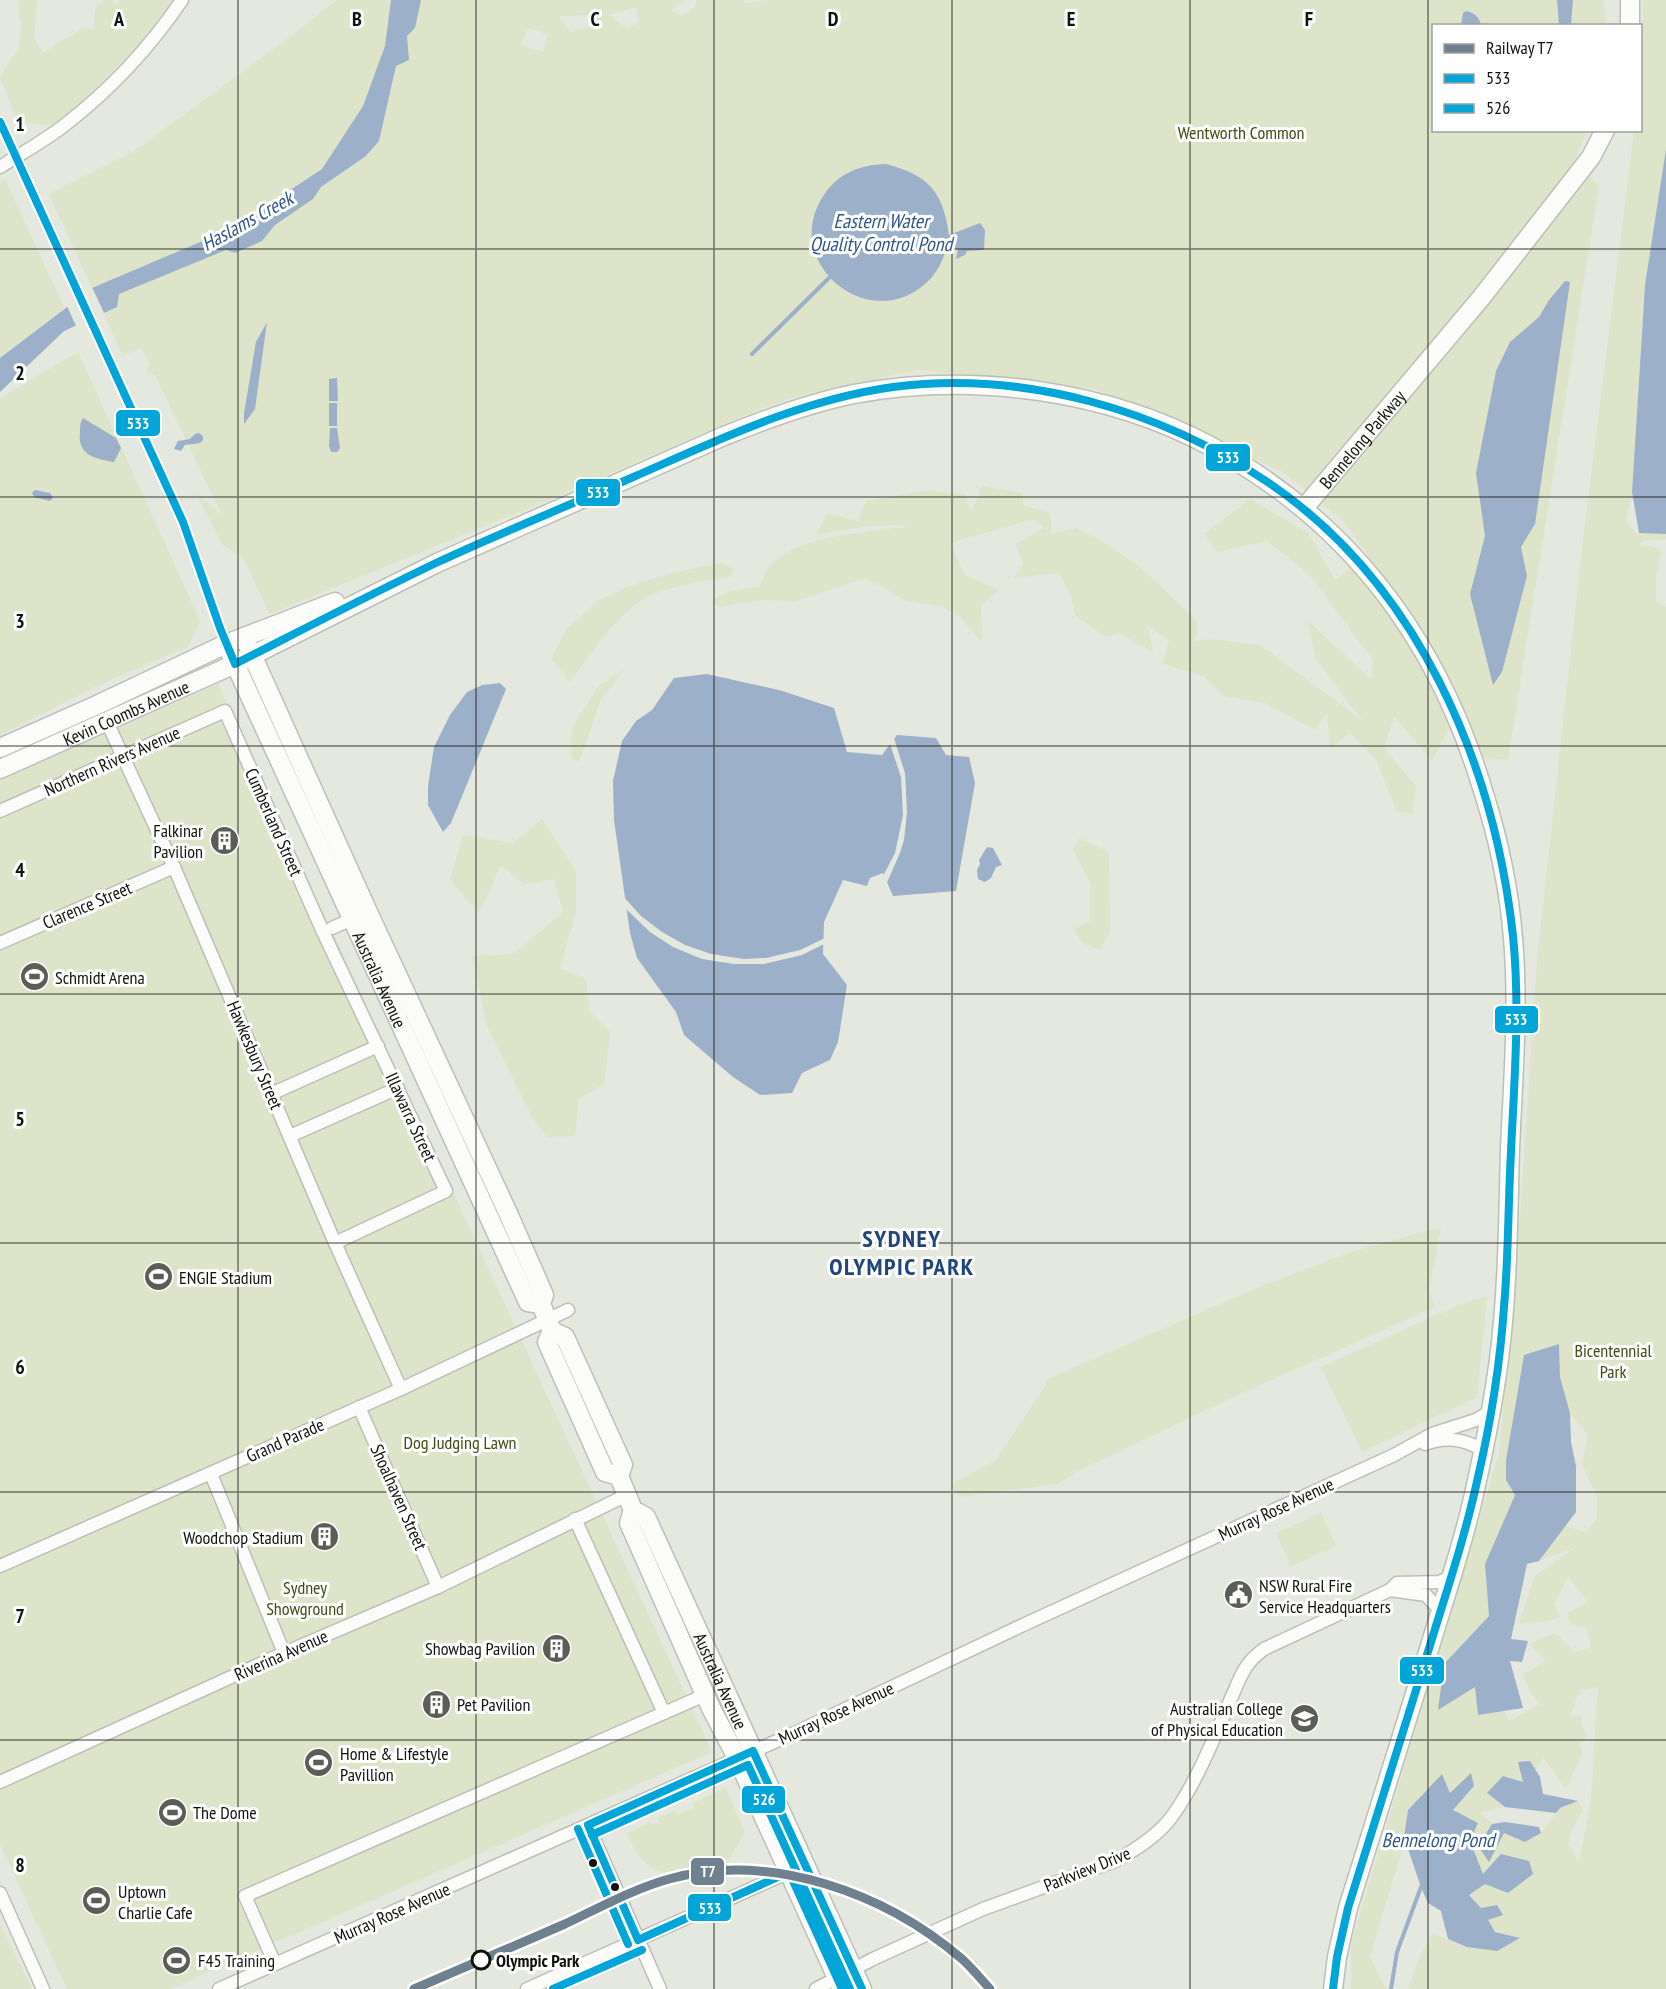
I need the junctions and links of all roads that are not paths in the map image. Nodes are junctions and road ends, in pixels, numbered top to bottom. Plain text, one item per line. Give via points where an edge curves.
1 (182, 0) edge
2 (1630, 0) edge
3 (1630, 24) edge
4 (1604, 132) edge
5 (0, 166) edge
6 (1304, 508) junction
7 (437, 563) junction
8 (244, 637) junction
9 (226, 644) junction
10 (253, 655) junction
11 (235, 664) junction
12 (97, 705) junction
13 (225, 711) joint
14 (107, 722) junction
15 (0, 748) edge
16 (124, 756) junction
17 (0, 769) edge
18 (0, 811) edge
19 (174, 867) junction
20 (359, 916) junction
21 (328, 930) junction
22 (0, 943) edge
23 (378, 1046) junction
24 (398, 1088) junction
25 (271, 1094) junction
26 (290, 1136) junction
27 (335, 1243) junction
28 (568, 1310) dead end
29 (547, 1319) junction
30 (401, 1389) junction
31 (359, 1407) junction
32 (1491, 1411) junction
33 (1415, 1444) junction
34 (1483, 1450) junction
35 (211, 1474) junction
36 (630, 1502) junction
37 (575, 1519) junction
38 (0, 1566) edge
39 (1451, 1576) junction
40 (438, 1587) junction
41 (1390, 1590) junction
42 (1442, 1607) junction
43 (284, 1653) junction
44 (705, 1695) junction
45 (664, 1713) junction
46 (745, 1755) junction
47 (0, 1782) edge
48 (588, 1825) junction
49 (789, 1872) junction
50 (0, 1893) edge
51 (638, 1940) junction
52 (275, 1964) junction
53 (854, 1970) junction
54 (839, 1984) edge
55 (44, 1989) edge
56 (219, 1989) edge
57 (527, 1989) edge
58 (660, 1989) edge
59 (816, 1989) edge
60 (862, 1989) edge
61 (1333, 1989) edge

1 - 5 street via 135,61 98,97 65,126
2 - 3 street
4 - 6 street, Bennelong Parkway via 1591,157 1481,298
6 - 7 street via 1252,470 1188,434 1084,399 978,385 914,386 853,394 764,420
6 - 32 street via 1382,588 1432,663 1468,744 1498,839 1513,935 1515,1032 1506,1280
7 - 8 street, Kevin Coombs Avenue
7 - 10 street, Kevin Coombs Avenue
8 - 9 street, Kevin Coombs Avenue
8 - 10 street, Australia Avenue
9 - 11 street, Australia Avenue
9 - 12 street, Kevin Coombs Avenue
10 - 11 street, Kevin Coombs Avenue
10 - 20 street, Australia Avenue
11 - 14 street, Kevin Coombs Avenue
11 - 20 street, Australia Avenue
12 - 14 street
12 - 15 street, Kevin Coombs Avenue
13 - 16 street, Northern Rivers Avenue
13 - 21 street, Cumberland Street
14 - 16 street, Hawkesbury Street
14 - 17 street, Kevin Coombs Avenue
16 - 18 street, Northern Rivers Avenue
16 - 19 street, Hawkesbury Street
19 - 22 street, Clarence Street
19 - 25 street, Hawkesbury Street
20 - 21 street
20 - 29 street, Australia Avenue via 508,1213 544,1295
21 - 23 street, Illawarra Street
23 - 24 street, Illawarra Street
23 - 25 street
24 - 26 street
24 - 27 street, Illawarra Street via 446,1191
25 - 26 street, Hawkesbury Street
26 - 27 street, Hawkesbury Street
27 - 30 street, Hawkesbury Street
28 - 29 street, Grand Parade
29 - 30 street, Grand Parade
29 - 36 street, Australia Avenue via 565,1337 623,1466 619,1476
30 - 31 street, Grand Parade
31 - 35 street, Grand Parade
31 - 40 street, Shoalhaven Street
32 - 33 street, Murray Rose Avenue
32 - 34 street
33 - 34 street, Murray Rose Avenue via 1449,1438
33 - 46 street, Murray Rose Avenue
34 - 39 street
35 - 38 street, Grand Parade
35 - 43 street
36 - 37 street, Riverina Avenue
36 - 44 street, Australia Avenue via 629,1523
36 - 46 street, Australia Avenue via 646,1517
37 - 40 street, Riverina Avenue
37 - 45 street
39 - 41 street, Parkview Drive via 1439,1582 1397,1583
39 - 42 street
40 - 43 street, Riverina Avenue
41 - 42 street via 1426,1595
41 - 53 street, Parkview Drive via 1254,1657 1240,1678 1188,1793 1173,1817 1136,1849 1106,1864 983,1909
42 - 61 street via 1348,1908
43 - 47 street, Riverina Avenue
44 - 45 street
44 - 46 street, Australia Avenue
45 - 52 street via 245,1896
46 - 48 street, Murray Rose Avenue
46 - 49 street, Australia Avenue
46 - 53 street, Australia Avenue
48 - 51 street
48 - 52 street, Murray Rose Avenue
49 - 51 street
49 - 54 street, Australia Avenue
50 - 55 street
51 - 57 street
51 - 58 street
52 - 56 street, Murray Rose Avenue
53 - 54 street, Parkview Drive
53 - 60 street, Australia Avenue
54 - 59 street, Parkview Drive

